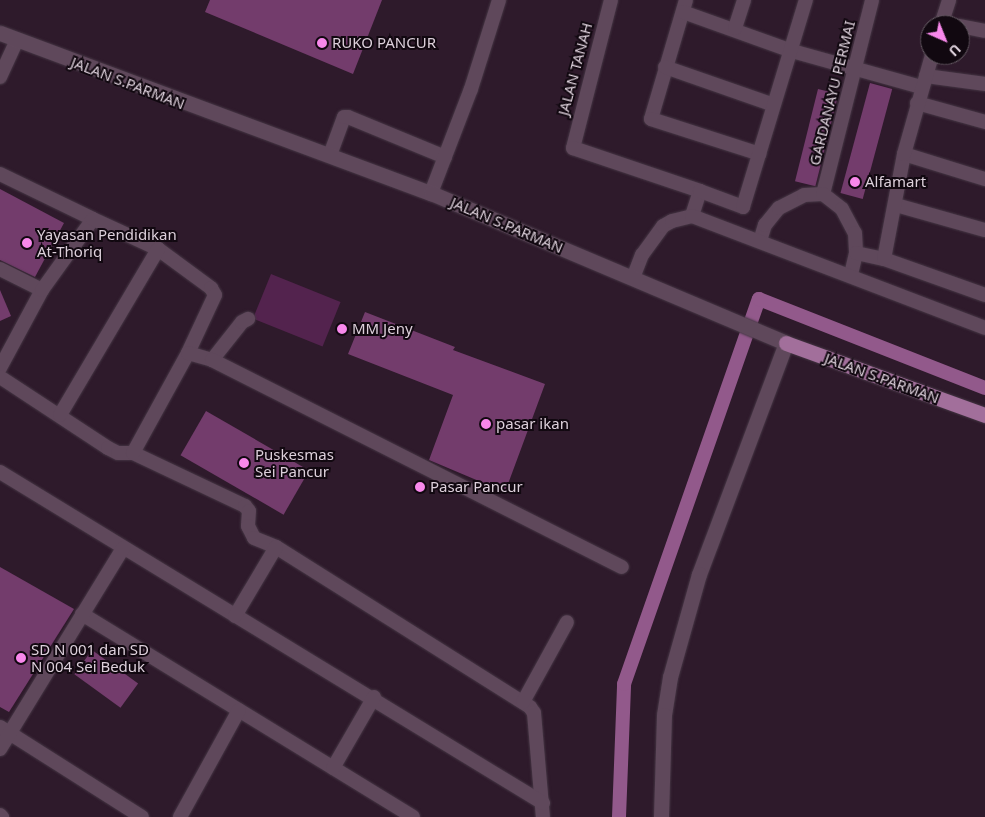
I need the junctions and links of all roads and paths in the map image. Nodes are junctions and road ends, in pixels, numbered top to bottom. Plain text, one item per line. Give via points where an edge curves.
1 (499, 0) edge
2 (611, 0) edge
3 (744, 0) edge
4 (806, 0) edge
5 (872, 0) edge
6 (949, 0) edge
7 (685, 6) edge
8 (944, 15) edge
9 (735, 28) junction
10 (970, 28) edge
11 (985, 32) edge
12 (0, 34) edge
13 (22, 42) junction
14 (792, 51) junction
15 (929, 65) edge
16 (665, 67) junction
17 (854, 70) junction
18 (0, 76) edge
19 (923, 81) junction
20 (985, 84) edge
21 (917, 103) junction
22 (774, 105) junction
23 (985, 122) edge
24 (760, 154) junction
25 (904, 154) junction
26 (330, 155) junction
27 (444, 157) junction
28 (0, 174) edge
29 (985, 179) edge
30 (700, 191) junction
31 (431, 193) junction
32 (823, 194) junction
33 (896, 205) junction
34 (692, 216) junction
35 (93, 220) junction
36 (985, 230) edge
37 (760, 241) junction
38 (158, 249) junction
39 (856, 254) junction
40 (884, 259) junction
41 (0, 269) edge
42 (851, 274) junction
43 (633, 278) junction
44 (42, 290) junction
45 (985, 295) edge
46 (248, 319) dead end
47 (985, 328) edge
48 (786, 343) junction
49 (188, 352) junction
50 (212, 360) junction
51 (0, 368) edge
52 (0, 377) edge
53 (60, 415) junction
54 (985, 415) edge
55 (133, 453) junction
56 (0, 472) edge
57 (276, 547) junction
58 (123, 548) junction
59 (622, 567) dead end
60 (82, 614) junction
61 (236, 616) junction
62 (567, 622) dead end
63 (374, 697) junction
64 (523, 702) junction
65 (239, 710) junction
66 (5, 730) edge
67 (0, 749) edge
68 (333, 768) junction
69 (542, 803) junction
70 (142, 817) edge
71 (180, 817) edge
72 (412, 817) edge
73 (543, 817) edge
74 (661, 817) edge

1 - 27 street via 471,89
2 - 30 street, JALAN TANAH via 573,148
3 - 9 street
4 - 14 street
5 - 17 street, GARDANAYU PERMAI
6 - 8 street
7 - 9 street
7 - 16 street
9 - 14 street
10 - 11 street
12 - 13 main road, JALAN S.PARMAN
13 - 18 street
13 - 26 main road, JALAN S.PARMAN via 177,102
14 - 17 street
14 - 22 street
15 - 19 street
16 - 22 street
16 - 24 street via 651,119
17 - 19 street
17 - 32 street, GARDANAYU PERMAI
19 - 20 street
19 - 21 street
21 - 23 street
21 - 25 street
22 - 24 street
24 - 30 street via 743,207
25 - 29 street
25 - 33 street
26 - 27 street via 344,118 348,116
26 - 31 main road, JALAN S.PARMAN
27 - 31 street
28 - 35 street
30 - 34 street
31 - 43 main road, JALAN S.PARMAN
32 - 37 street via 804,195 779,208 765,224
32 - 39 street via 834,200 850,220 855,233
33 - 36 street
33 - 40 street
34 - 37 street
34 - 43 street via 677,218 664,226 642,255
35 - 38 street
35 - 44 street
37 - 42 street
38 - 49 street via 206,281 215,296
38 - 53 street
39 - 40 street
39 - 42 street
40 - 45 street
41 - 44 street
42 - 47 street
43 - 48 main road, JALAN S.PARMAN
44 - 51 street
46 - 50 street via 242,322
48 - 54 main road, JALAN S.PARMAN
48 - 74 main road via 699,574 670,677 664,714
49 - 50 street
49 - 55 street
50 - 59 street
52 - 53 street
53 - 55 street via 108,448 118,453
55 - 57 street via 245,506 249,511 250,534
56 - 58 street
57 - 61 street
57 - 64 street
58 - 60 street
58 - 61 street
60 - 65 street
60 - 66 street
61 - 63 street
62 - 64 street
63 - 68 street
63 - 69 street
64 - 69 street via 534,713
65 - 68 street
65 - 71 street
66 - 67 street
66 - 70 street
68 - 72 street
69 - 73 street

